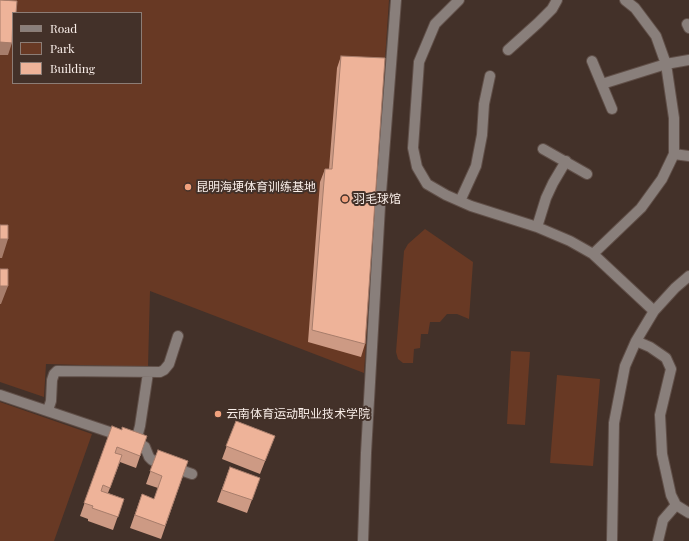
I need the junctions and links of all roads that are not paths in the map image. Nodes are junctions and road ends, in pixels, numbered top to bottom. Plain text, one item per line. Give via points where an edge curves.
1 (396, 0) edge
2 (459, 0) edge
3 (557, 0) edge
4 (625, 0) edge
5 (508, 50) dead end
6 (689, 60) edge
7 (592, 61) dead end
8 (666, 64) junction
9 (490, 76) dead end
10 (602, 84) junction
11 (612, 109) dead end
12 (543, 149) dead end
13 (674, 154) junction
14 (689, 156) edge
15 (566, 161) junction
16 (587, 174) dead end
17 (460, 201) junction
18 (537, 227) junction
19 (593, 254) junction
20 (689, 276) edge
21 (654, 311) junction
22 (178, 336) dead end
23 (636, 341) junction
24 (148, 373) junction
25 (0, 395) edge
26 (48, 410) junction
27 (136, 441) junction
28 (192, 474) dead end
29 (676, 505) junction
30 (688, 514) edge
31 (363, 541) edge
32 (612, 541) edge
33 (658, 541) edge

1 - 31 street via 380,206
2 - 17 street via 435,24 419,62 413,148 417,167 427,184
3 - 5 street via 552,9
4 - 8 street via 635,8 656,36
6 - 8 street
7 - 10 street
8 - 10 street
8 - 13 street via 674,118
9 - 17 street via 476,166
10 - 11 street
12 - 15 street
13 - 14 street
13 - 19 street via 662,179 641,208
15 - 16 street
15 - 18 street via 551,188
17 - 18 street
18 - 19 street
19 - 21 street
20 - 21 street
21 - 23 street
22 - 24 street via 164,370
23 - 29 street via 666,358 671,369 660,415 662,454 671,495
23 - 32 street via 624,366 614,423
24 - 26 street via 57,371 52,380
24 - 27 street
25 - 26 street
26 - 27 street
27 - 28 street via 145,446 152,460
29 - 30 street
29 - 33 street via 663,520

